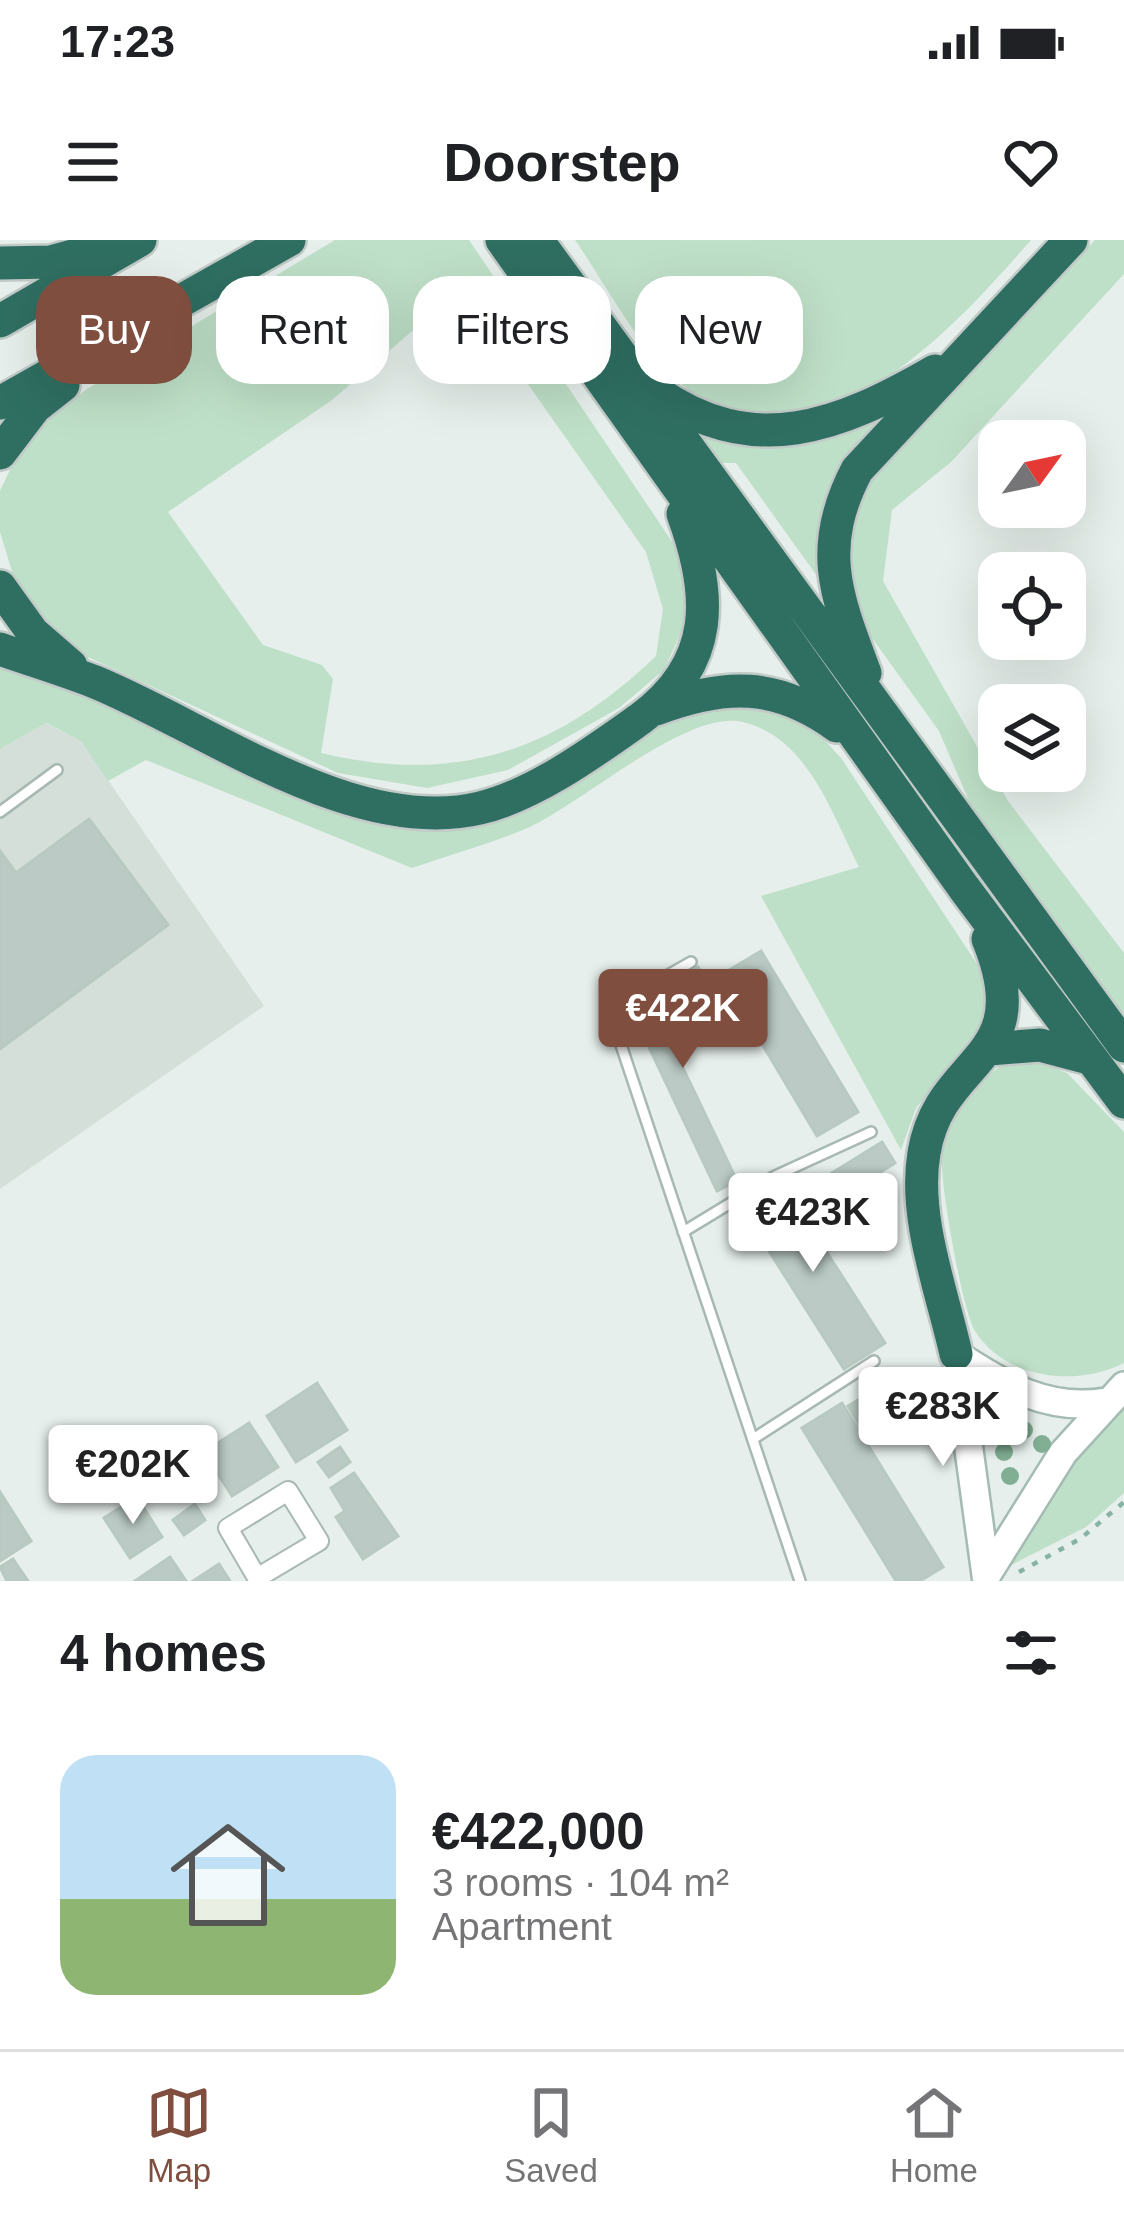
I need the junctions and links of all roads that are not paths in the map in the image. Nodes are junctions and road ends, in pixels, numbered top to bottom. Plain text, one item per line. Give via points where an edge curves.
1 (130, 240) edge
2 (140, 240) edge
3 (264, 240) edge
4 (289, 240) edge
5 (502, 240) edge
6 (537, 240) edge
7 (1059, 246) edge
8 (0, 263) edge
9 (192, 297) edge
10 (0, 321) edge
11 (958, 358) junction
12 (634, 376) junction
13 (36, 384) edge
14 (65, 384) edge
15 (0, 389) edge
16 (0, 403) edge
17 (0, 453) edge
18 (670, 479) junction
19 (0, 586) edge
20 (0, 649) edge
21 (92, 681) junction
22 (650, 712) junction
23 (880, 714) junction
24 (858, 742) junction
25 (57, 770) dead end
26 (0, 812) edge
27 (964, 888) junction
28 (691, 962) dead end
29 (1124, 1046) edge
30 (989, 1049) junction
31 (1089, 1058) junction
32 (1124, 1102) edge
33 (871, 1132) dead end
34 (683, 1232) junction
35 (956, 1354) junction
36 (874, 1361) dead end
37 (1115, 1394) edge
38 (753, 1438) junction
39 (258, 1579) edge
40 (992, 1579) edge
41 (800, 1581) edge

1 - 8 highway via 51,262
2 - 10 highway
3 - 15 highway
4 - 9 highway
5 - 18 highway
6 - 12 highway
7 - 11 highway
11 - 12 highway via 822,424 761,433 704,421
11 - 23 highway via 857,470 838,506 833,578
12 - 23 highway
13 - 16 highway
14 - 17 highway
18 - 22 highway via 698,554 706,610 682,673
18 - 24 highway
19 - 21 highway via 43,643
20 - 21 highway
21 - 22 highway via 332,792 423,812 497,802
22 - 24 highway via 746,687 812,708
23 - 29 highway
24 - 27 highway
25 - 26 lane
27 - 30 highway via 1005,985
27 - 31 highway
28 - 34 lane via 617,1004 614,1024
30 - 31 highway via 1040,1045
30 - 35 highway via 945,1098 922,1158 922,1203
31 - 32 highway
33 - 34 lane via 775,1176
34 - 38 lane
35 - 37 street via 1036,1398 1080,1406
35 - 40 street
36 - 38 lane
37 - 40 street via 1029,1502
38 - 41 lane
39 - 39 street via 228,1528 289,1492 319,1541

